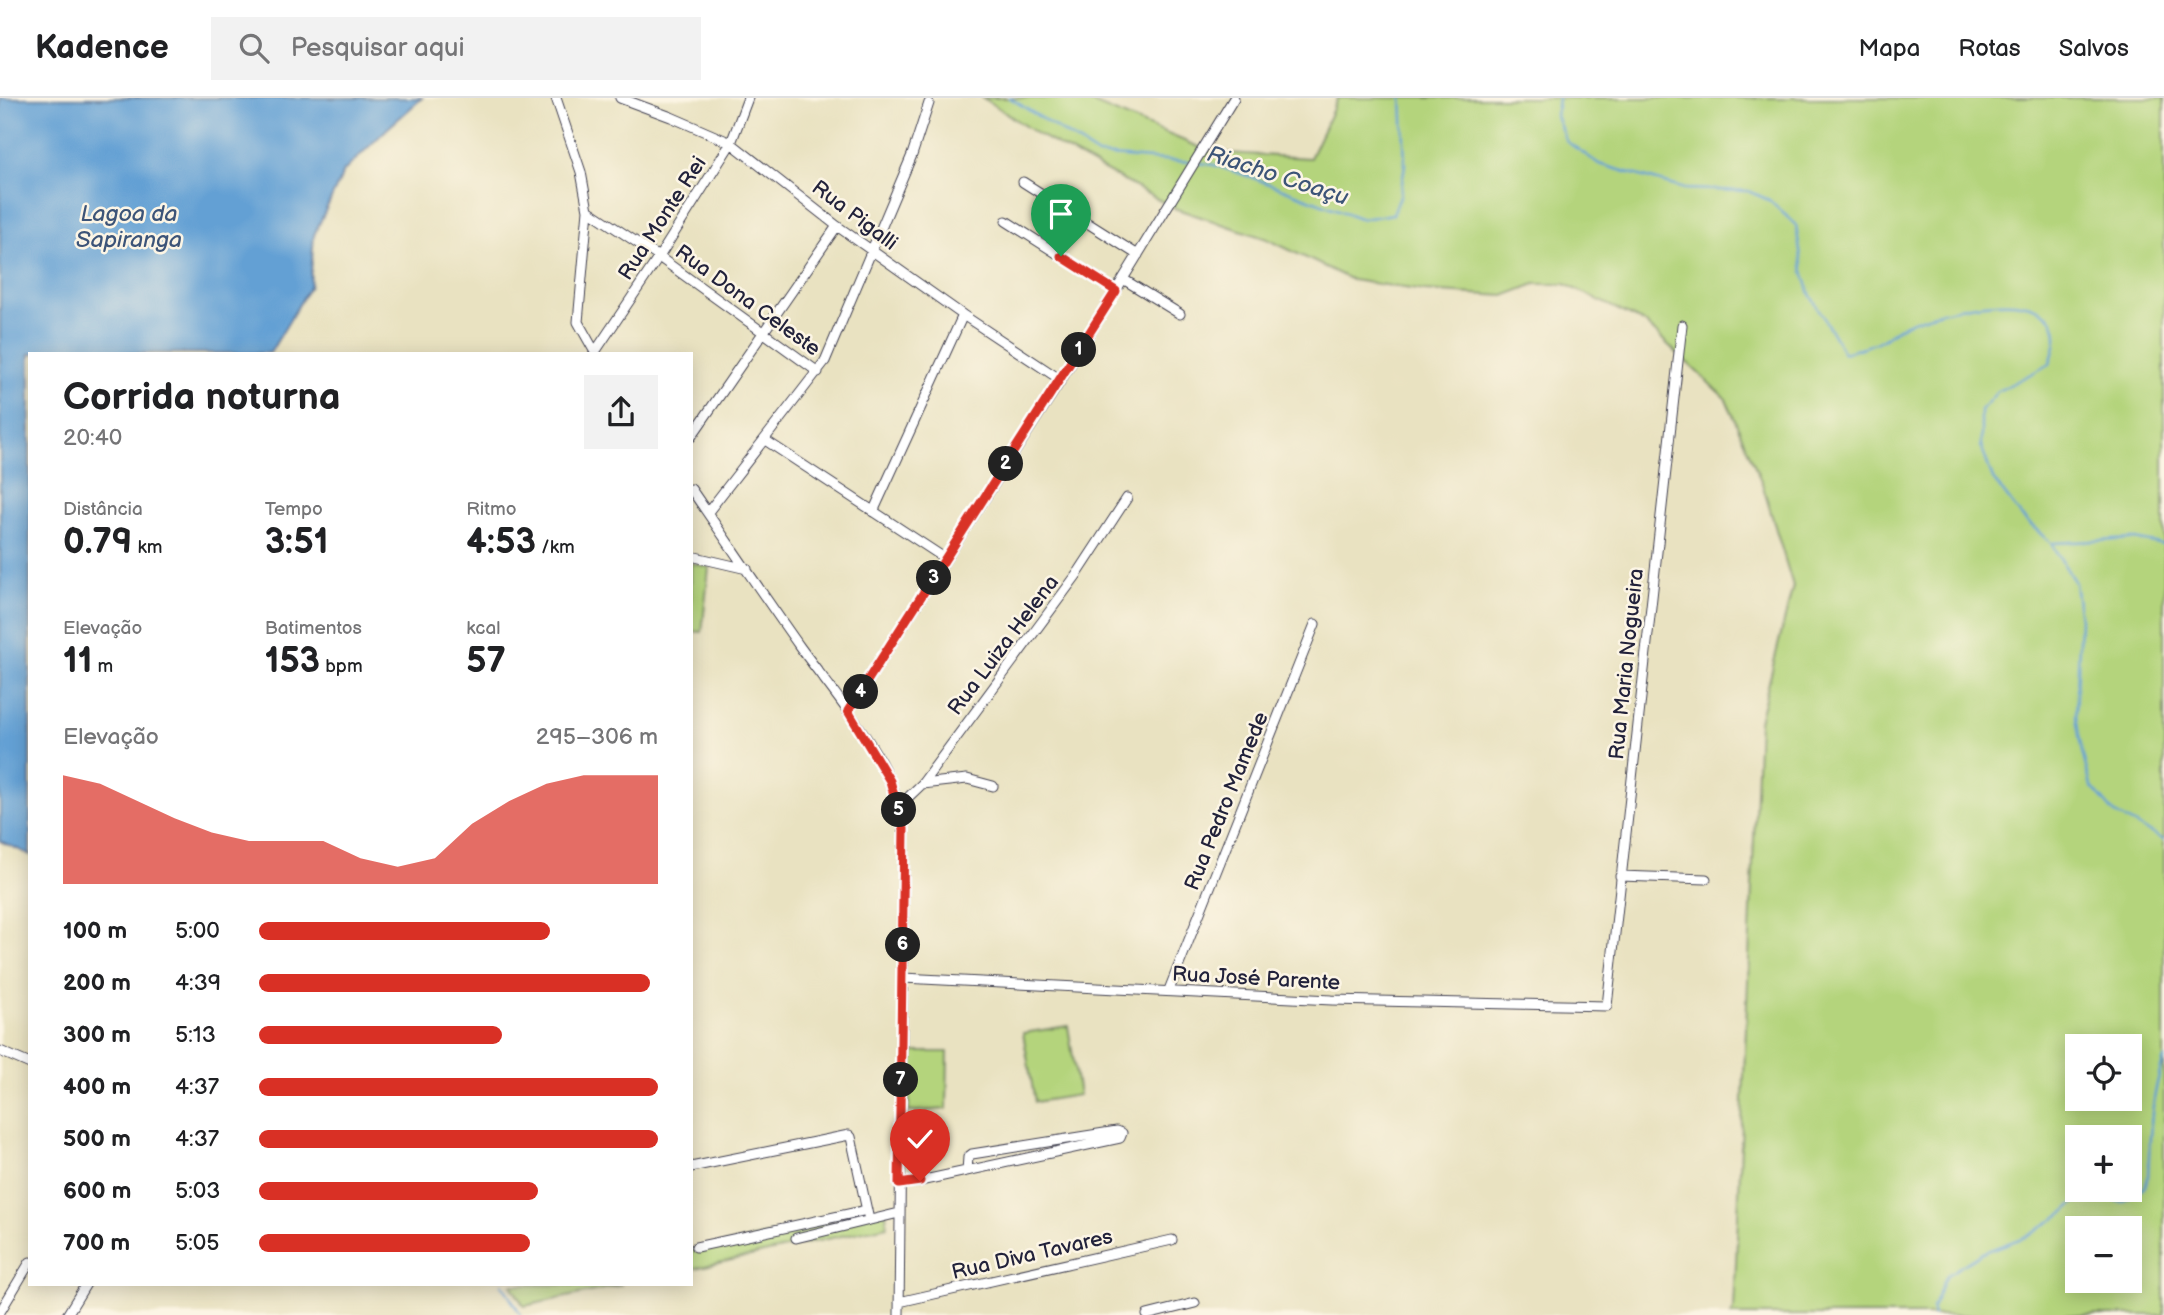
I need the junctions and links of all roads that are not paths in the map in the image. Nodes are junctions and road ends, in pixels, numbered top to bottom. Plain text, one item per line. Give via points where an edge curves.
1 (556, 98) edge
2 (620, 98) edge
3 (748, 98) edge
4 (1234, 98) edge
5 (929, 103) dead end
6 (731, 143) junction
7 (1023, 182) dead end
8 (588, 210) junction
9 (1006, 221) dead end
10 (838, 226) junction
11 (873, 251) junction
12 (1138, 255) junction
13 (659, 257) junction
14 (1123, 279) junction
15 (1116, 291) junction
16 (1180, 314) dead end
17 (962, 315) junction
18 (1682, 325) dead end
19 (763, 334) junction
20 (595, 352) edge
21 (597, 352) edge
22 (818, 372) junction
23 (1061, 380) junction
24 (693, 434) edge
25 (765, 440) junction
26 (693, 492) edge
27 (1127, 498) dead end
28 (708, 512) junction
29 (873, 512) junction
30 (693, 556) edge
31 (946, 559) junction
32 (747, 569) junction
33 (1315, 624) dead end
34 (848, 711) junction
35 (922, 784) junction
36 (993, 786) dead end
37 (899, 806) junction
38 (1620, 876) junction
39 (1706, 879) dead end
40 (902, 978) junction
41 (1169, 990) junction
42 (1606, 1006) joint
43 (0, 1051) edge
44 (28, 1063) edge
45 (693, 1167) edge
46 (967, 1171) junction
47 (899, 1184) junction
48 (899, 1213) junction
49 (868, 1215) junction
50 (796, 1238) dead end
51 (1172, 1240) dead end
52 (696, 1247) dead end
53 (28, 1265) edge
54 (85, 1286) edge
55 (899, 1302) junction
56 (1195, 1303) dead end
57 (0, 1312) edge
58 (67, 1315) edge
59 (899, 1315) edge
60 (1147, 1315) edge

1 - 8 street via 582,172
2 - 6 street, Rua Pigalli
3 - 6 street, Rua Monte Rei
4 - 12 street
5 - 11 street
6 - 10 street, Rua Pigalli
6 - 13 street, Rua Monte Rei
7 - 12 street
8 - 13 street, Rua Dona Celeste
8 - 20 street via 578,322
9 - 15 street
10 - 11 street, Rua Pigalli
10 - 19 street
11 - 17 street, Rua Pigalli
11 - 22 street
12 - 14 street
13 - 19 street, Rua Dona Celeste
13 - 21 street, Rua Monte Rei
14 - 15 street
14 - 16 street
15 - 23 street
17 - 23 street, Rua Pigalli
17 - 29 street
18 - 38 street, Rua Maria Nogueira
19 - 22 street, Rua Dona Celeste
19 - 24 street
22 - 25 street
23 - 31 street
25 - 28 street
25 - 29 street
26 - 28 street
27 - 35 street, Rua Luiza Helena via 1078,573
28 - 32 street
29 - 31 street
30 - 32 street
31 - 34 street
32 - 34 street
33 - 41 street, Rua Pedro Mamede
34 - 37 street via 886,773
35 - 36 street via 967,779
35 - 37 street, Rua Luiza Helena
37 - 40 street via 904,836
38 - 39 street
38 - 42 street, Rua Maria Nogueira
40 - 41 street, Rua José Parente
40 - 47 street
41 - 42 street, Rua José Parente via 1332,1000
43 - 44 street
45 - 49 street via 849,1135
46 - 46 street via 1120,1138 1122,1133 972,1154
46 - 47 street
47 - 48 street
48 - 49 street
48 - 55 street
49 - 50 street
49 - 52 street
51 - 55 street, Rua Diva Tavares
53 - 57 street
54 - 58 street
55 - 59 street
56 - 60 street

